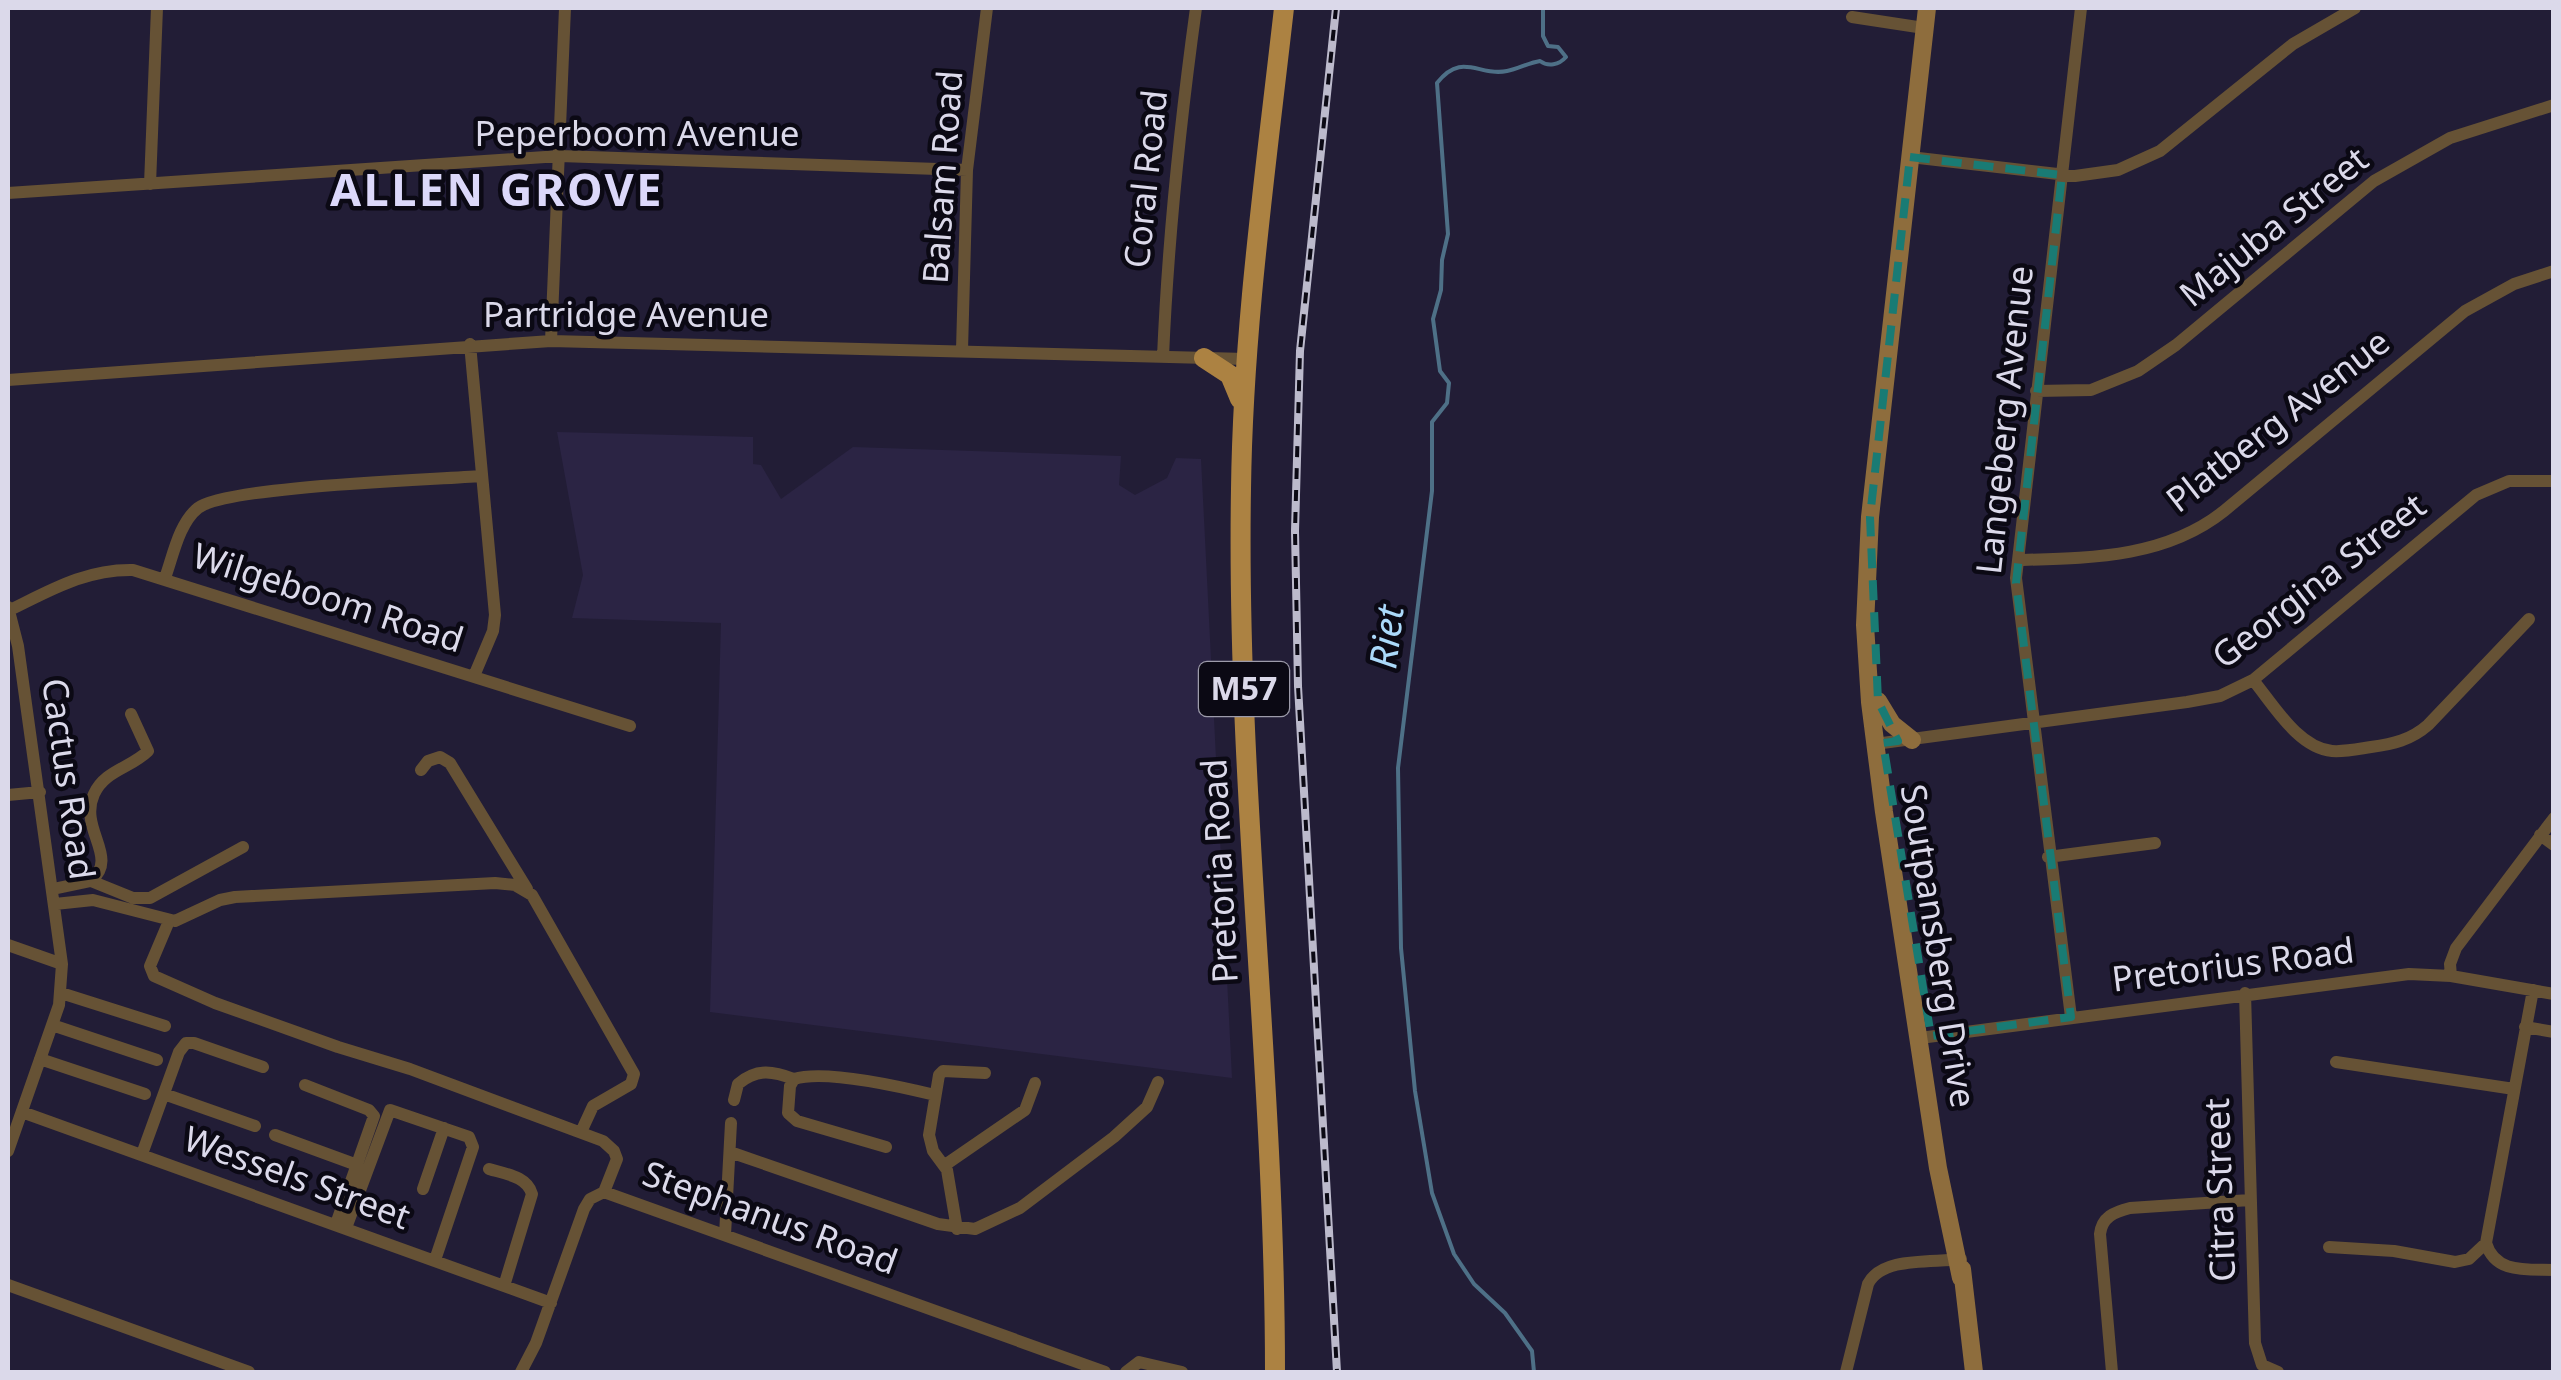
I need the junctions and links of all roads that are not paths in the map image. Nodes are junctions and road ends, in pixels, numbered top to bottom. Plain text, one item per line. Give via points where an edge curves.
1 (157, 8) edge
2 (565, 8) edge
3 (987, 8) edge
4 (1196, 8) edge
5 (1284, 8) edge
6 (1927, 8) edge
7 (2081, 8) edge
8 (2355, 8) edge
9 (1852, 17) dead end
10 (1924, 28) junction
11 (2554, 106) edge
12 (560, 156) junction
13 (1910, 157) junction
14 (966, 170) junction
15 (2062, 175) junction
16 (150, 184) junction
17 (8, 193) edge
18 (2554, 271) edge
19 (552, 341) junction
20 (470, 344) junction
21 (962, 350) junction
22 (1163, 357) junction
23 (1204, 358) junction
24 (1246, 359) junction
25 (8, 380) edge
26 (2036, 391) junction
27 (1244, 411) junction
28 (481, 476) junction
29 (2554, 481) edge
30 (2019, 560) junction
31 (165, 578) junction
32 (9, 607) edge
33 (2528, 619) dead end
34 (1866, 621) junction
35 (474, 676) junction
36 (2253, 680) junction
37 (1878, 701) junction
38 (131, 714) dead end
39 (2032, 724) junction
40 (630, 726) dead end
41 (1912, 740) junction
42 (1879, 743) junction
43 (420, 770) dead end
44 (40, 792) junction
45 (8, 795) edge
46 (2554, 818) edge
47 (2540, 835) junction
48 (2156, 843) dead end
49 (2554, 845) edge
50 (243, 848) dead end
51 (2048, 857) junction
52 (92, 881) junction
53 (528, 892) junction
54 (54, 896) junction
55 (168, 921) junction
56 (8, 944) edge
57 (62, 964) junction
58 (2452, 976) junction
59 (2533, 990) junction
60 (61, 993) junction
61 (2245, 993) junction
62 (2554, 994) edge
63 (2071, 1017) junction
64 (52, 1025) junction
65 (165, 1026) dead end
66 (2525, 1027) junction
67 (2554, 1032) edge
68 (1926, 1037) junction
69 (40, 1059) junction
70 (158, 1060) dead end
71 (2336, 1062) dead end
72 (262, 1067) dead end
73 (985, 1074) dead end
74 (794, 1080) junction
75 (1158, 1082) dead end
76 (1034, 1083) dead end
77 (305, 1084) dead end
78 (2514, 1089) junction
79 (145, 1094) dead end
80 (164, 1094) junction
81 (935, 1095) junction
82 (734, 1100) dead end
83 (22, 1112) junction
84 (731, 1123) dead end
85 (255, 1126) dead end
86 (444, 1128) junction
87 (581, 1132) junction
88 (275, 1135) dead end
89 (886, 1147) dead end
90 (8, 1151) edge
91 (730, 1152) junction
92 (142, 1154) junction
93 (357, 1165) junction
94 (945, 1165) junction
95 (489, 1170) dead end
96 (422, 1189) dead end
97 (604, 1192) junction
98 (2250, 1200) junction
99 (341, 1226) junction
100 (957, 1228) junction
101 (725, 1234) junction
102 (2486, 1243) junction
103 (2329, 1247) dead end
104 (435, 1260) junction
105 (1959, 1266) junction
106 (2554, 1270) edge
107 (8, 1285) edge
108 (504, 1286) junction
109 (551, 1302) junction
110 (249, 1372) edge
111 (521, 1372) edge
112 (1105, 1372) edge
113 (1126, 1372) edge
114 (1182, 1372) edge
115 (1275, 1372) edge
116 (1846, 1372) edge
117 (1974, 1372) edge
118 (2112, 1372) edge
119 (2278, 1372) edge

1 - 16 street
2 - 12 street
3 - 14 street, Balsam Road
4 - 22 street, Coral Road via 1172,191
5 - 24 main road, Pretoria Road / M57
6 - 10 street, Soutpansberg Drive
7 - 15 street, Langeberg Avenue
8 - 15 street via 2286,50 2160,151 2118,170
9 - 10 street
10 - 13 street, Soutpansberg Drive
11 - 26 street, Majuba Street via 2440,143 2374,181 2138,371 2092,390
12 - 14 street, Peperboom Avenue
12 - 16 street, Peperboom Avenue
12 - 19 street
13 - 15 street
13 - 34 street, Soutpansberg Drive via 1870,517
14 - 21 street, Balsam Road
15 - 26 street, Langeberg Avenue
16 - 17 street, Peperboom Avenue
18 - 30 street, Platberg Avenue via 2474,304 2192,533 2159,547
19 - 20 street, Partridge Avenue
19 - 21 street, Partridge Avenue
20 - 25 street, Partridge Avenue
20 - 28 street
21 - 22 street, Partridge Avenue
22 - 23 street, Partridge Avenue
23 - 24 street, Partridge Avenue
23 - 27 main road via 1230,375
24 - 27 main road, Pretoria Road / M57
26 - 30 street, Langeberg Avenue
27 - 115 main road, Pretoria Road / M57 via 1244,698
28 - 31 street via 210,501 192,512
28 - 35 street via 495,623
29 - 36 street, Georgina Street via 2509,481 2476,495
30 - 39 street, Langeberg Avenue via 2016,590
31 - 32 street, Wilgeboom Road via 104,570
31 - 35 street, Wilgeboom Road
32 - 44 street, Cactus Road
33 - 36 street via 2428,725 2394,744 2320,748 2296,731
34 - 37 street, Soutpansberg Drive
34 - 42 street, Soutpansberg Drive
35 - 40 street, Wilgeboom Road
36 - 39 street, Georgina Street via 2220,696
37 - 41 street
37 - 42 street, Soutpansberg Drive
38 - 52 street via 148,751 94,792 90,826 103,861
39 - 41 street, Georgina Street
39 - 51 street, Langeberg Avenue
41 - 42 street, Georgina Street
42 - 68 street, Soutpansberg Drive
43 - 53 street via 440,757 450,764
44 - 45 street
44 - 54 street, Cactus Road
46 - 47 street
47 - 49 street
47 - 58 street via 2456,948
48 - 51 street
50 - 52 street via 150,898
51 - 63 street, Langeberg Avenue
52 - 54 street
53 - 55 street via 495,883 235,897
53 - 87 street via 634,1074 631,1084 593,1106
54 - 55 street
54 - 57 street, Cactus Road
55 - 87 street via 150,966 159,979
56 - 57 street
57 - 60 street, Cactus Road
58 - 59 street, Pretorius Road
58 - 61 street, Pretorius Road via 2409,974
59 - 62 street, Pretorius Road
59 - 66 street
60 - 64 street, Cactus Road
60 - 65 street
61 - 63 street, Pretorius Road
61 - 98 street, Citra Street
63 - 68 street, Pretorius Road
64 - 69 street, Cactus Road
64 - 70 street
66 - 67 street
66 - 78 street
68 - 105 street, Soutpansberg Drive
69 - 79 street
69 - 83 street, Cactus Road
71 - 78 street
72 - 80 street via 186,1043
73 - 81 street via 943,1070
74 - 81 street via 860,1081
74 - 82 street via 773,1071 753,1074 738,1084
74 - 89 street via 787,1106 797,1121
75 - 100 street via 1137,1117 1035,1199 986,1226
76 - 94 street via 1022,1113
77 - 93 street via 372,1113
78 - 102 street
80 - 85 street
80 - 92 street
81 - 94 street via 929,1135
83 - 90 street, Cactus Road
83 - 92 street, Wessels Street
84 - 91 street
86 - 96 street
86 - 99 street via 388,1112
86 - 104 street via 474,1144
87 - 97 street via 603,1140 616,1155
88 - 93 street
91 - 100 street
91 - 101 street
92 - 99 street, Wessels Street
93 - 99 street
94 - 100 street
95 - 108 street via 522,1180 532,1194
97 - 101 street, Stephanus Road
97 - 109 street, Stephanus Road via 584,1209
98 - 118 street via 2130,1208 2104,1221
98 - 119 street, Citra Street via 2256,1353 2262,1365
99 - 104 street, Wessels Street
101 - 112 street, Stephanus Road
102 - 103 street via 2455,1262
102 - 106 street via 2506,1268
104 - 108 street, Wessels Street
105 - 116 street via 1897,1266 1875,1273
105 - 117 street, Soutpansberg Drive
107 - 110 street
108 - 109 street, Wessels Street
109 - 111 street, Stephanus Road
113 - 114 street via 1144,1362

